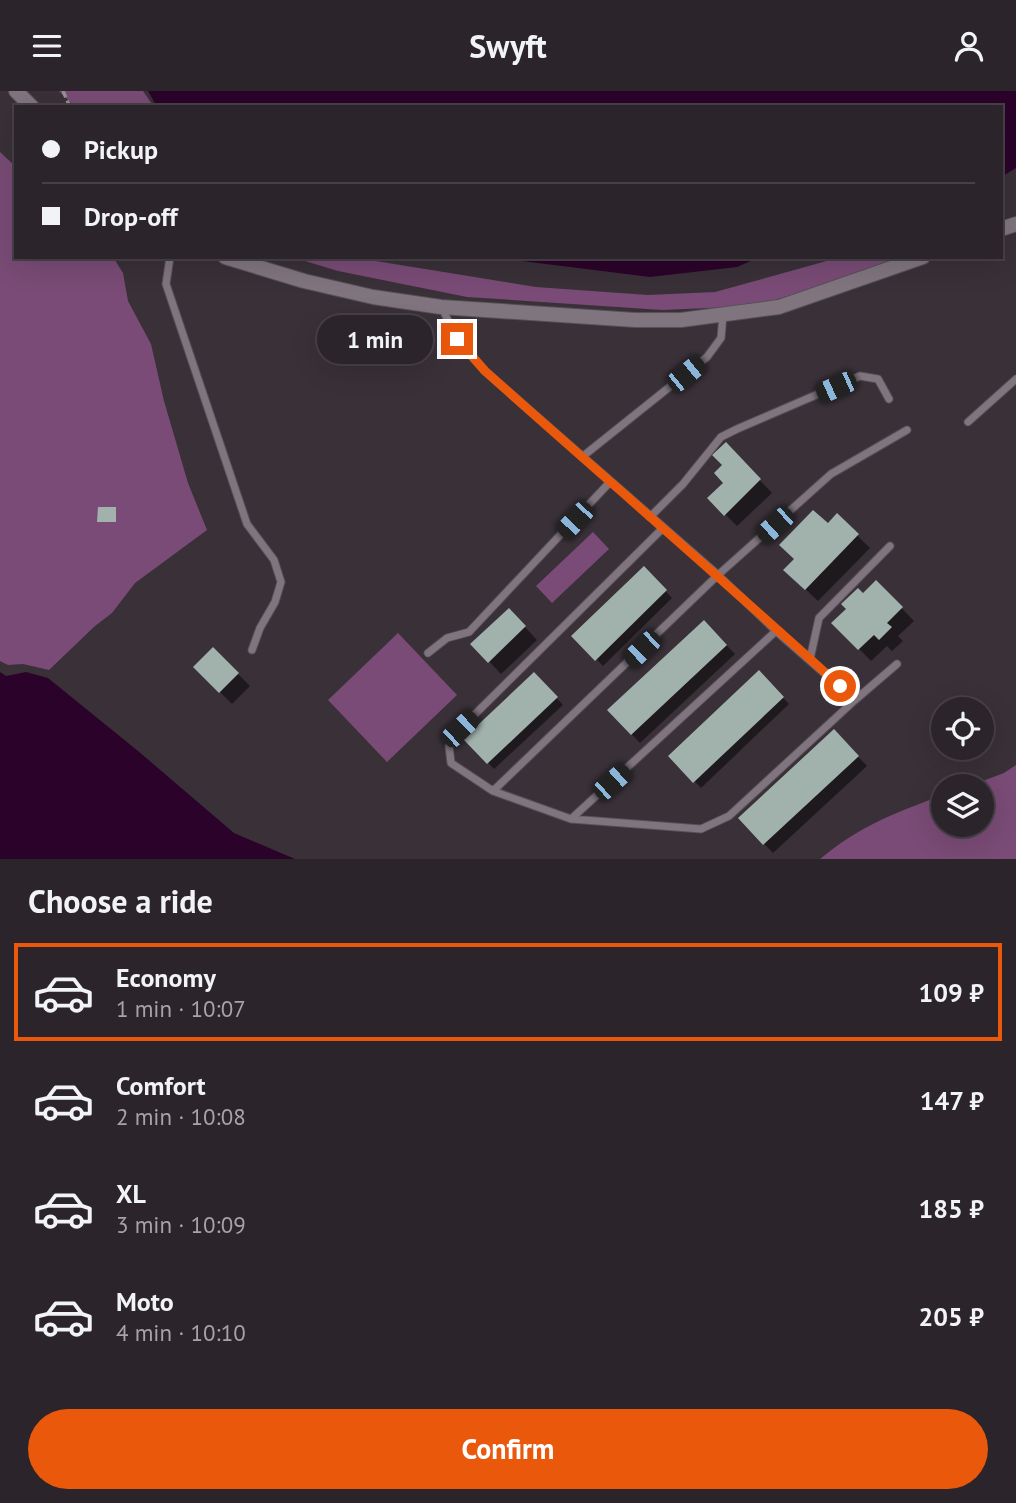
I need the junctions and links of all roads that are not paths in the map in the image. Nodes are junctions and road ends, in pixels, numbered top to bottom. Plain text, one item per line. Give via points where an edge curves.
1 (16, 91) edge
2 (30, 105) edge
3 (170, 259) edge
4 (232, 259) edge
5 (917, 259) edge
6 (441, 307) junction
7 (723, 315) junction
8 (1016, 379) edge
9 (889, 399) dead end
10 (968, 422) dead end
11 (907, 430) dead end
12 (582, 457) junction
13 (610, 482) junction
14 (650, 517) junction
15 (663, 528) junction
16 (890, 546) dead end
17 (718, 575) junction
18 (776, 631) junction
19 (252, 650) dead end
20 (428, 653) dead end
21 (810, 659) junction
22 (897, 664) dead end
23 (855, 700) junction
24 (493, 791) junction
25 (571, 819) junction

1 - 2 street
3 - 19 lane via 166,284 247,524 274,561 281,582
4 - 6 street via 316,284
5 - 7 street via 779,307
6 - 7 street via 635,320
6 - 12 lane via 457,339 485,371
7 - 12 lane via 721,338 707,357
8 - 10 lane
9 - 14 lane via 878,379 860,376 737,429 721,437
11 - 17 lane via 831,474
12 - 13 lane
13 - 14 lane
13 - 20 lane via 468,632 447,638
14 - 15 lane
15 - 17 lane
15 - 24 lane via 460,729 449,746 451,763
16 - 21 lane via 819,618
17 - 18 lane
17 - 24 lane
18 - 21 lane
18 - 25 lane
21 - 23 lane
22 - 23 lane
23 - 25 lane via 729,816 701,829
24 - 25 lane

